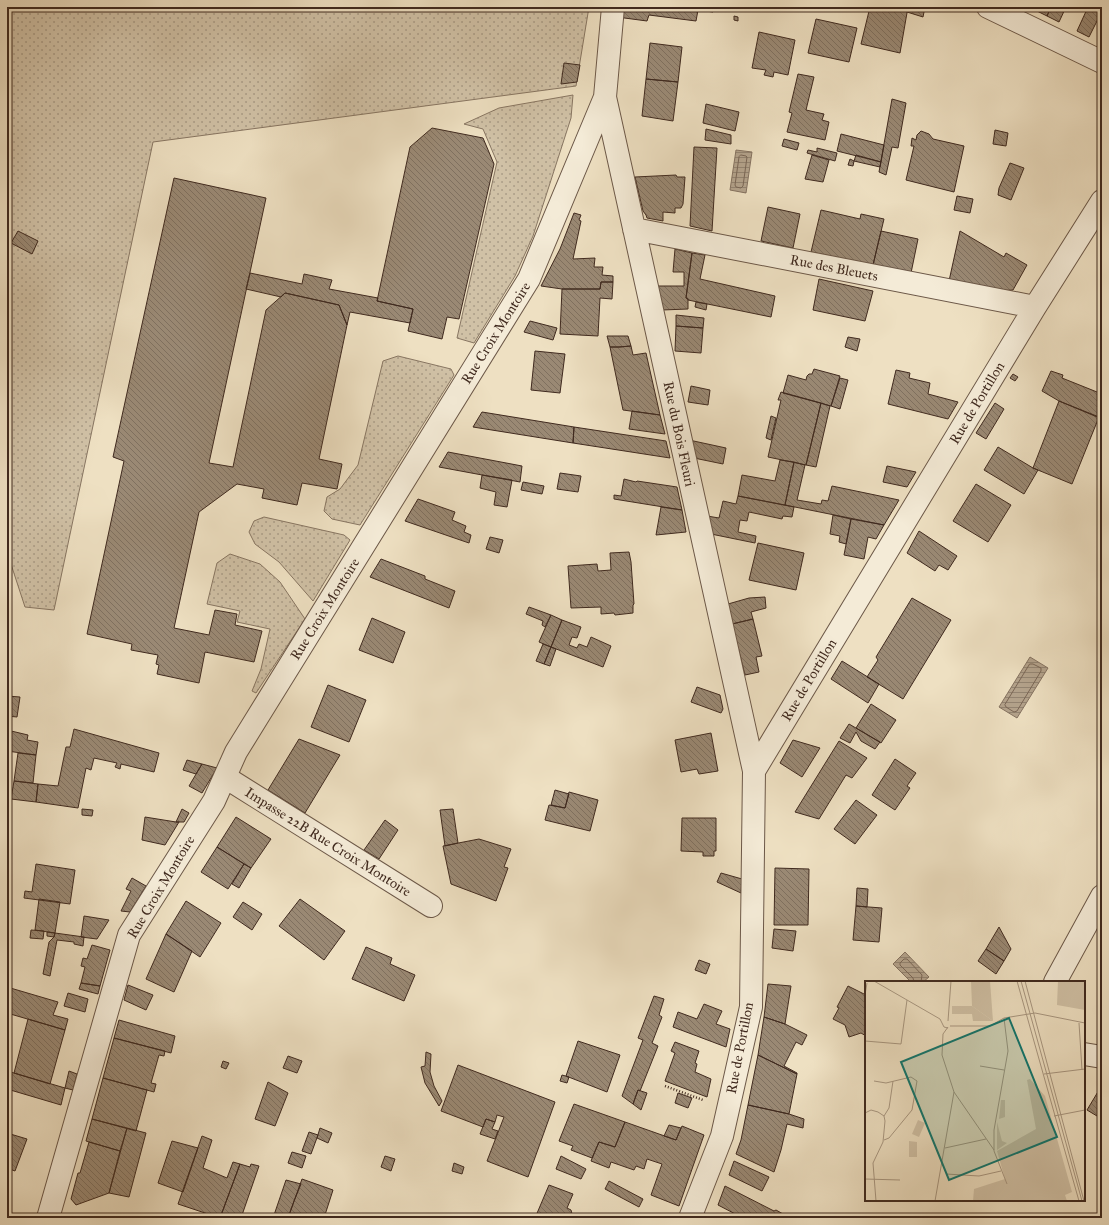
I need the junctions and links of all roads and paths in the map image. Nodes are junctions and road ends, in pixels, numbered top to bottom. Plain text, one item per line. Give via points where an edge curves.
1 (613, 7) edge
2 (988, 7) edge
3 (1102, 62) edge
4 (606, 97) junction
5 (1102, 201) edge
6 (634, 229) junction
7 (1035, 307) junction
8 (754, 771) junction
9 (225, 777) junction
10 (1102, 896) edge
11 (431, 906) dead end
12 (1056, 981) edge
13 (1085, 1054) edge
14 (1102, 1057) edge
15 (665, 1086) dead end
16 (728, 1110) junction
17 (48, 1218) edge
18 (690, 1218) edge

1 - 4 street, Rue Croix Montoire
2 - 3 street
4 - 6 street, Rue du Bois Fleuri
4 - 9 street, Rue Croix Montoire via 529,279 236,752
5 - 7 street, Rue de Portillon
6 - 7 street, Rue des Bleuets
6 - 8 street, Rue du Bois Fleuri
7 - 8 street, Rue de Portillon
8 - 16 street, Rue de Portillon via 751,1007
9 - 11 street, Impasse 22B Rue Croix Montoire
9 - 17 street, Rue Croix Montoire via 214,801 129,935
10 - 12 street
13 - 14 street
15 - 16 path
16 - 18 street, Rue de Portillon via 722,1136

